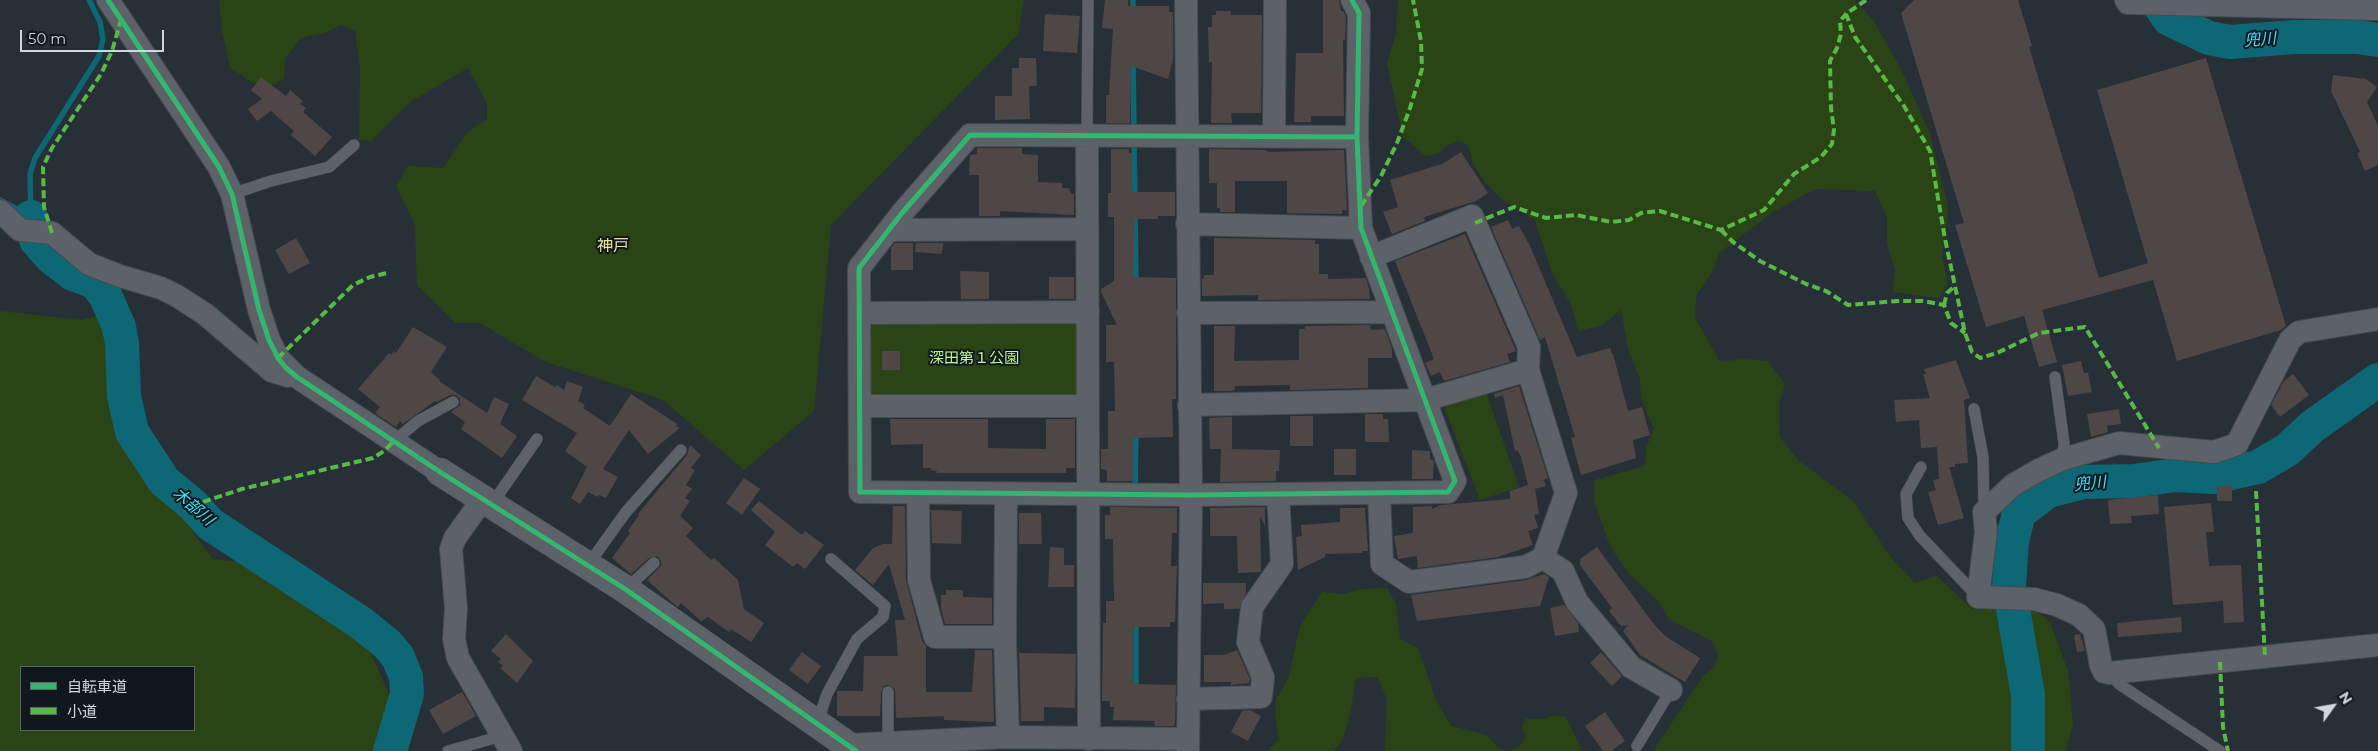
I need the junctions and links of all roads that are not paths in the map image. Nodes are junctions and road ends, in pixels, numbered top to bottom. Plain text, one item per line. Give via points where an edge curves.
1 (108, 0) edge
2 (1088, 0) edge
3 (1186, 0) edge
4 (1275, 0) edge
5 (1352, 0) edge
6 (2126, 0) edge
7 (2198, 2) edge
8 (122, 9) edge
9 (2378, 9) edge
10 (1088, 135) junction
11 (1187, 135) junction
12 (1274, 136) junction
13 (1357, 137) junction
14 (354, 145) dead end
15 (232, 194) junction
16 (0, 211) edge
17 (1188, 224) junction
18 (1361, 228) junction
19 (1086, 229) junction
20 (889, 230) junction
21 (1371, 258) junction
22 (1088, 312) junction
23 (1392, 312) junction
24 (860, 313) junction
25 (1188, 313) junction
26 (2378, 319) edge
27 (1528, 370) junction
28 (296, 377) junction
29 (2055, 377) dead end
30 (1425, 400) junction
31 (453, 402) dead end
32 (1189, 405) junction
33 (860, 406) junction
34 (1087, 406) junction
35 (1974, 409) dead end
36 (537, 439) dead end
37 (394, 441) junction
38 (681, 450) dead end
39 (2063, 459) junction
40 (1921, 467) dead end
41 (440, 472) joint
42 (918, 493) junction
43 (1379, 494) junction
44 (1006, 495) junction
45 (1087, 495) junction
46 (1191, 495) junction
47 (1278, 495) junction
48 (488, 502) junction
49 (1984, 512) junction
50 (1543, 558) junction
51 (830, 559) dead end
52 (654, 563) dead end
53 (588, 565) junction
54 (625, 589) junction
55 (1978, 597) junction
56 (1005, 637) junction
57 (2378, 646) edge
58 (2109, 673) junction
59 (1671, 690) joint
60 (888, 692) dead end
61 (1188, 698) junction
62 (1008, 737) junction
63 (1089, 739) junction
64 (838, 742) edge
65 (506, 743) edge
66 (888, 743) junction
67 (1188, 745) edge
68 (1637, 746) dead end
69 (448, 751) edge
70 (2220, 751) edge

1 - 8 street
2 - 10 lane
3 - 11 street
4 - 12 street
5 - 13 street via 1359,13
6 - 7 street
7 - 9 street
8 - 15 street via 219,167
10 - 11 street
10 - 19 street
10 - 20 street via 970,135
11 - 12 street
11 - 17 street
12 - 13 street
13 - 18 street
14 - 15 lane via 329,167
15 - 28 street via 258,310 278,358
16 - 28 street via 20,230 52,233 89,264 177,296 205,314 272,371
17 - 18 street
17 - 25 street
18 - 21 street
19 - 20 street
19 - 22 street
20 - 24 street via 859,268
21 - 23 street
21 - 27 street via 1472,216 1529,347
22 - 24 street
22 - 34 street
23 - 25 street
23 - 30 street
24 - 33 street
25 - 32 street
26 - 39 street via 2299,332 2290,340 2237,444 2214,452 2119,443
27 - 30 street
27 - 50 street via 1566,493
28 - 37 street
29 - 39 lane via 2064,443
30 - 32 street
30 - 43 street via 1455,481 1448,492
31 - 37 lane via 418,421
32 - 46 street
33 - 34 street
33 - 42 street via 860,492
34 - 45 street
35 - 49 lane via 1983,457
36 - 48 lane
37 - 41 street
38 - 53 lane via 626,512
39 - 49 street via 2013,485
40 - 55 lane via 1906,494 1908,518 1920,536
41 - 48 street
42 - 44 street
42 - 56 street via 919,580 935,638
43 - 47 street
43 - 50 street via 1382,564 1409,582 1525,567
44 - 45 street
44 - 56 street
45 - 46 street
45 - 63 street
46 - 47 street
46 - 61 street
47 - 61 street via 1282,564 1252,607 1248,642 1263,677 1261,696
48 - 53 street
48 - 65 street via 456,538 451,549 456,608 454,638 458,658
49 - 55 street via 1986,532
50 - 59 street via 1562,571 1577,602 1631,667
51 - 64 lane via 885,606 883,617 857,639 827,694
52 - 54 lane
53 - 54 street
54 - 64 street
55 - 58 street via 2034,599 2079,615 2094,629 2101,666 2104,672
56 - 62 street
57 - 58 street
58 - 70 lane via 2119,684
59 - 68 lane
60 - 66 lane
61 - 67 street
62 - 63 street
62 - 66 street
63 - 67 street
64 - 66 street
65 - 69 lane

